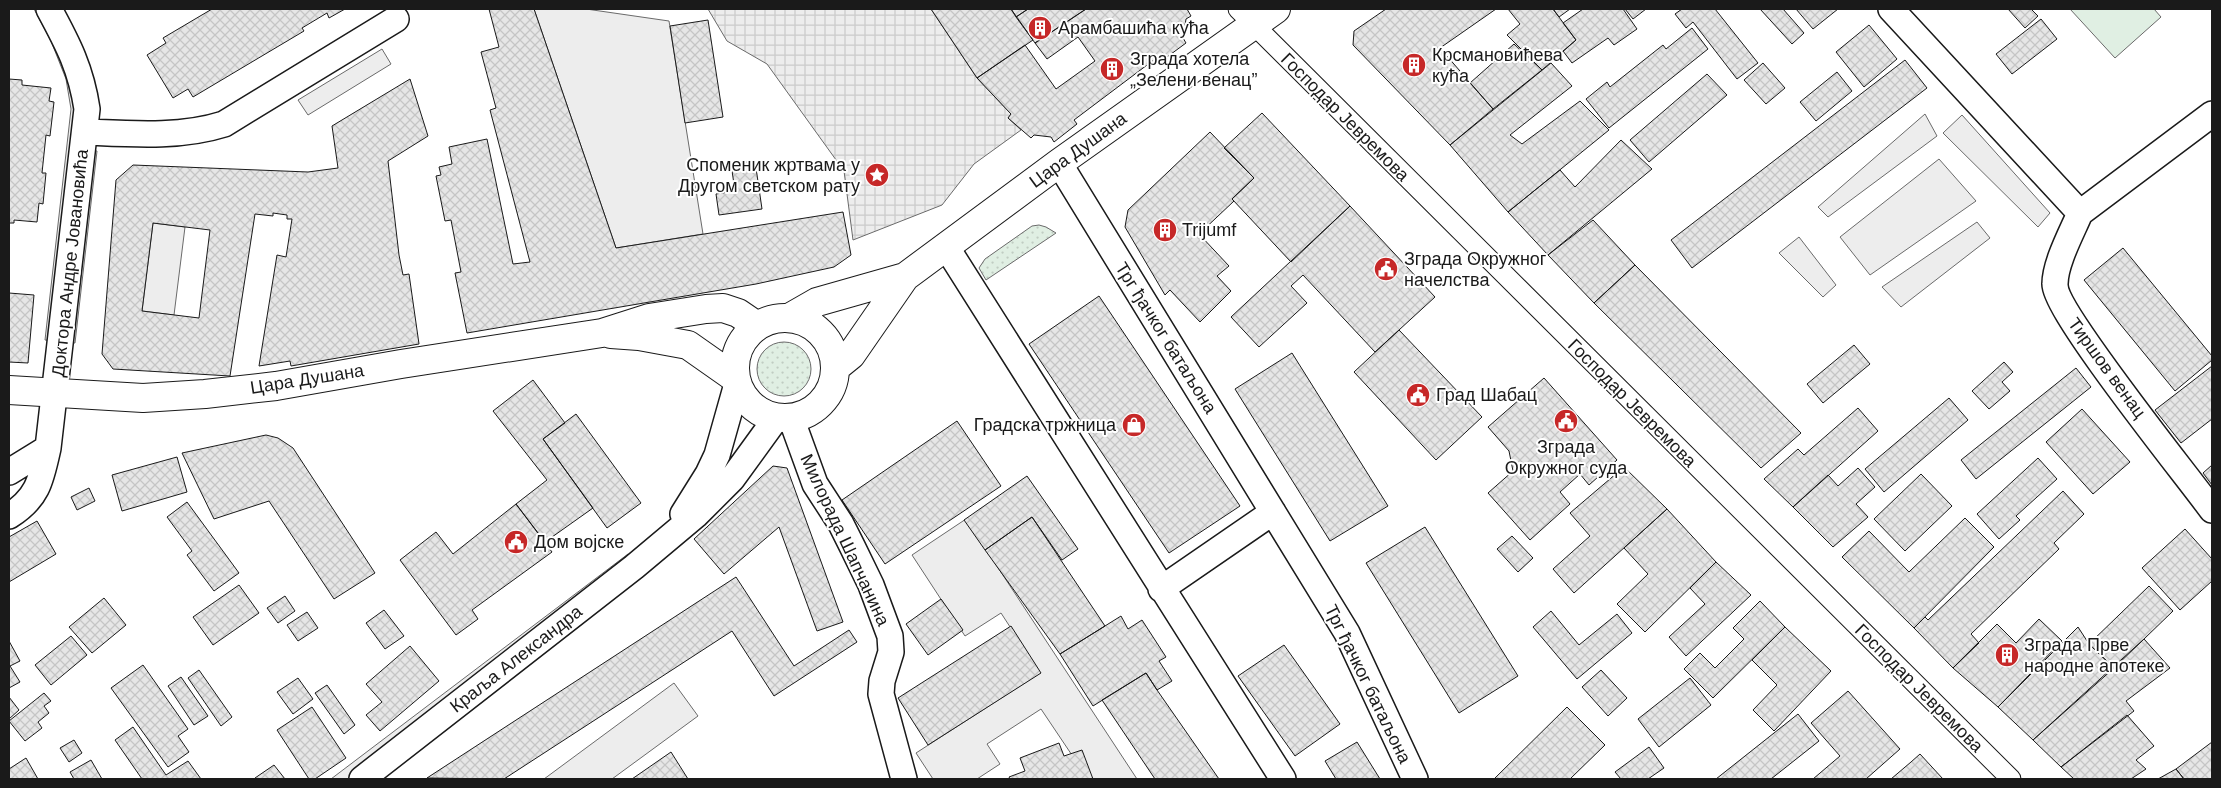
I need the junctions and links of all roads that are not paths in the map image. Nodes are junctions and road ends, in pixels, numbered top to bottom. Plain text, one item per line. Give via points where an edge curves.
1 (49, 9) edge
2 (1276, 9) edge
3 (1891, 9) edge
4 (1246, 17) edge
5 (396, 19) dead end
6 (2212, 114) edge
7 (85, 132) junction
8 (1059, 163) junction
9 (2080, 213) junction
10 (947, 248) junction
11 (905, 277) junction
12 (789, 318) junction
13 (757, 326) junction
14 (602, 333) junction
15 (835, 368) junction
16 (736, 381) junction
17 (9, 390) edge
18 (55, 393) junction
19 (784, 417) junction
20 (48, 448) junction
21 (9, 472) edge
22 (2212, 510) edge
23 (1273, 512) junction
24 (9, 516) edge
25 (668, 538) junction
26 (1162, 589) junction
27 (370, 777) edge
28 (904, 779) edge
29 (1283, 779) edge
30 (1415, 779) edge
31 (2011, 779) edge

1 - 7 street, Доктора Андре Јовановића via 82,79 87,109
2 - 4 main road, Цара Душана
3 - 9 street
4 - 8 main road, Цара Душана
4 - 31 street, Господар Јевремова
5 - 7 street, Доктора Андре Јовановића via 224,124 179,132
6 - 9 street
7 - 18 street, Доктора Андре Јовановића
8 - 10 main road, Цара Душана
8 - 23 street, Трг ђачког батаљона
9 - 22 street, Тиршов венац via 2057,271 2054,285 2060,302 2079,333
10 - 11 main road, Цара Душана
10 - 26 street
11 - 12 main road, Цара Душана via 816,302
11 - 15 main road, Цара Душана via 851,355
12 - 13 main road via 772,319
12 - 15 main road via 816,329 833,353
13 - 14 main road, Цара Душана via 738,312 723,308 649,318
13 - 16 main road via 738,348 734,363
14 - 16 main road, Цара Душана via 688,345
14 - 18 main road, Цара Душана via 276,386 205,394 143,398
15 - 19 main road via 824,400 812,411
16 - 19 main road via 744,398 755,408 769,416
16 - 25 street, Краља Александра via 718,455
17 - 18 main road, Цара Душана
18 - 20 street, Доктора Андре Јовановића
19 - 25 street, Краља Александра via 732,479
19 - 28 street, Милорада Шапчанина via 815,484 841,524 860,563 890,636 891,652 881,694
20 - 21 street
20 - 24 street, Доктора Андре Јовановића via 34,494
23 - 26 street
23 - 30 street, Трг ђачког батаљона via 1347,632
25 - 27 street, Краља Александра
26 - 29 street

